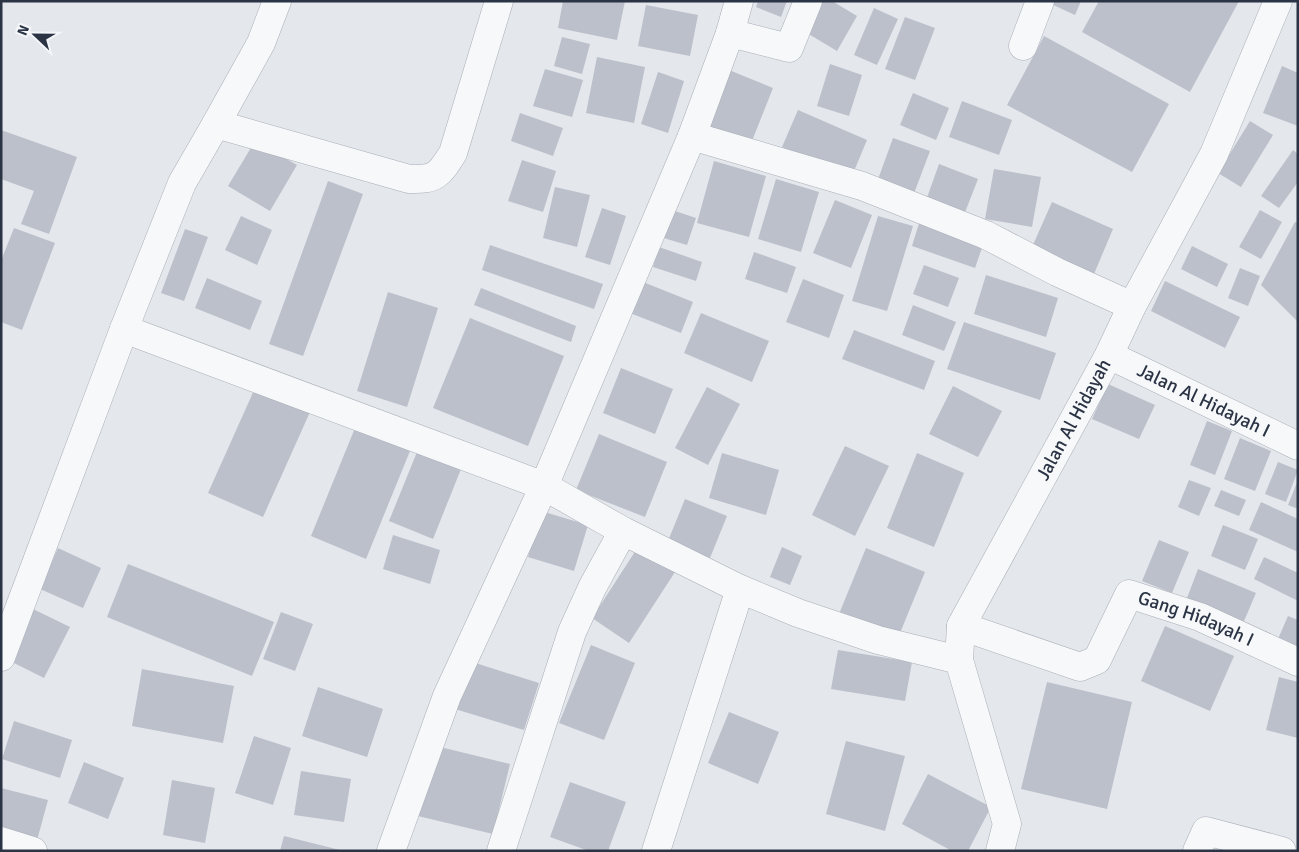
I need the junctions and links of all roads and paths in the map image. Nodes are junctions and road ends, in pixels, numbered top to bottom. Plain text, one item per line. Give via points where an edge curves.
1 (277, 1) edge
2 (499, 1) edge
3 (739, 1) edge
4 (808, 1) edge
5 (1040, 1) edge
6 (1278, 1) edge
7 (730, 33) junction
8 (1024, 46) dead end
9 (216, 124) junction
10 (692, 136) junction
11 (1132, 306) junction
12 (124, 330) junction
13 (1109, 355) junction
14 (1298, 446) edge
15 (544, 486) junction
16 (623, 531) junction
17 (740, 589) junction
18 (960, 626) junction
19 (1, 657) edge
20 (959, 660) junction
21 (1298, 662) edge
22 (1, 841) edge
23 (33, 851) edge
24 (391, 851) edge
25 (501, 851) edge
26 (656, 851) edge
27 (1000, 851) edge
28 (1197, 851) edge
29 (1282, 851) edge

1 - 9 street via 261,42
2 - 9 street via 453,153 441,172 427,180 409,179
3 - 7 street
4 - 7 street via 789,48
5 - 8 street
6 - 11 street, Jalan Al Hidayah via 1214,154
7 - 10 street
9 - 12 street via 182,183
10 - 11 street via 862,186 986,235
10 - 15 street
11 - 13 street, Jalan Al Hidayah
12 - 15 street
12 - 19 street
13 - 14 street, Jalan Al Hidayah I
13 - 18 street, Jalan Al Hidayah
15 - 16 street
15 - 24 street via 447,696
16 - 17 street
16 - 25 street via 572,632
17 - 20 street via 878,640
17 - 26 street
18 - 20 street, Jalan Al Hidayah
18 - 21 street, Gang Hidayah I via 1080,667 1097,660 1129,594 1200,617
20 - 27 street, Jalan Al Hidayah via 1008,824
22 - 23 street
28 - 29 street via 1206,831

